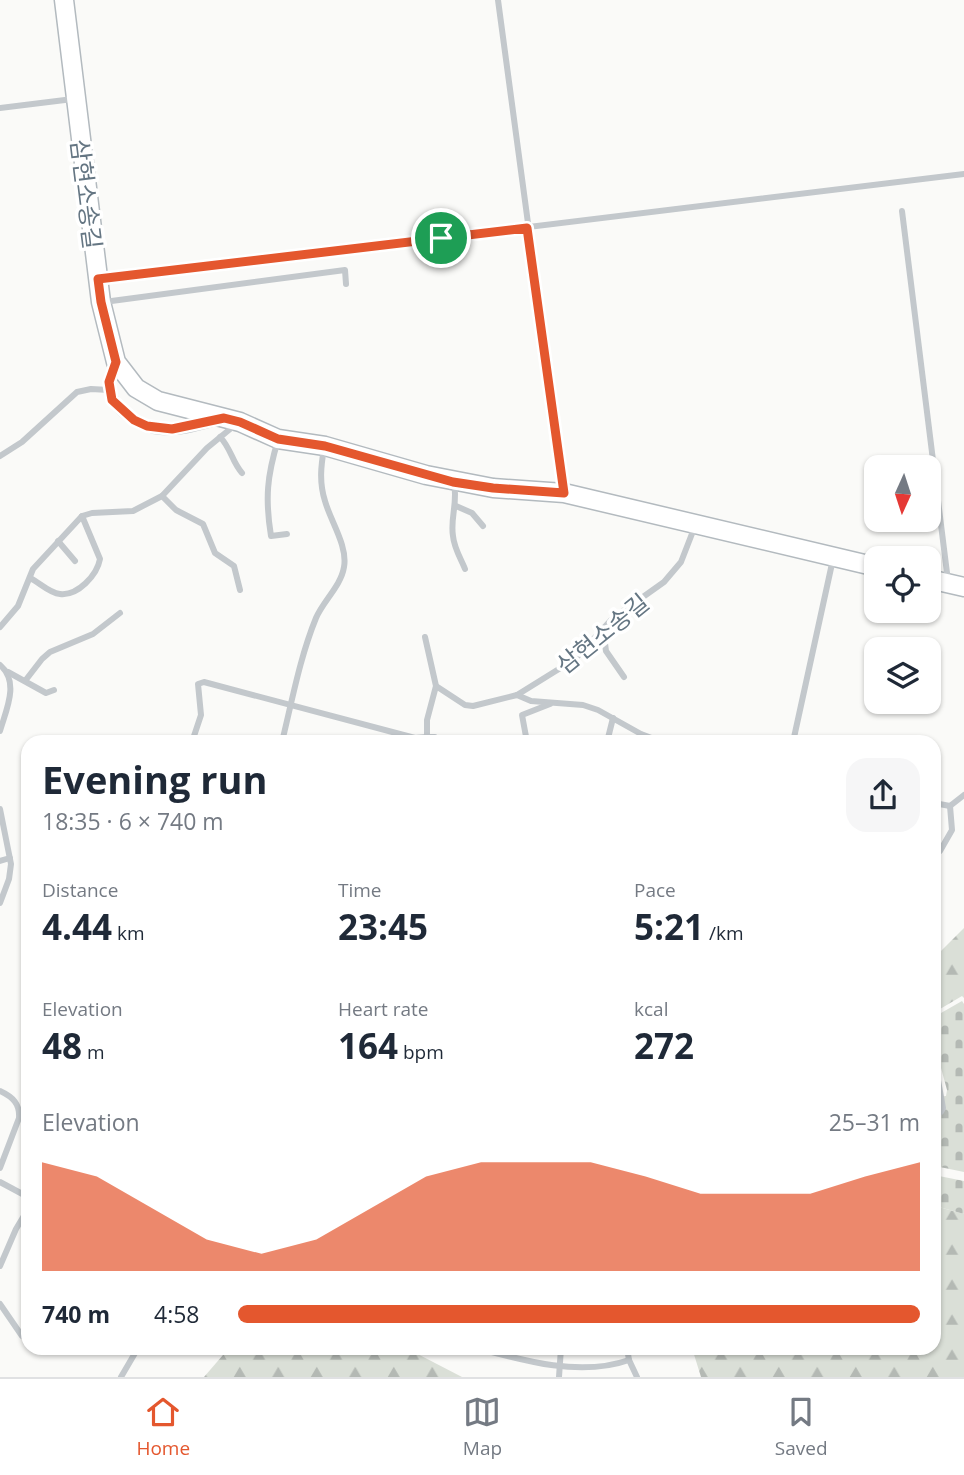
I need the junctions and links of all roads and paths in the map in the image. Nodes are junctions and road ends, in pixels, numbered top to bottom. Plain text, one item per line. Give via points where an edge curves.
1 (64, 0) edge
2 (498, 0) edge
3 (75, 99) junction
4 (0, 108) edge
5 (964, 174) edge
6 (902, 211) dead end
7 (527, 228) junction
8 (98, 279) junction
9 (346, 284) dead end
10 (101, 302) junction
11 (116, 362) junction
12 (110, 390) junction
13 (232, 420) junction
14 (220, 437) junction
15 (278, 439) junction
16 (325, 446) junction
17 (0, 456) edge
18 (242, 473) dead end
19 (453, 482) junction
20 (564, 493) junction
21 (162, 496) junction
22 (456, 506) junction
23 (82, 516) junction
24 (695, 524) junction
25 (483, 526) dead end
26 (287, 534) dead end
27 (58, 541) junction
28 (833, 557) junction
29 (75, 561) dead end
30 (864, 564) edge
31 (465, 569) dead end
32 (30, 578) junction
33 (956, 585) edge
34 (240, 590) dead end
35 (120, 613) dead end
36 (0, 627) edge
37 (603, 628) junction
38 (425, 637) dead end
39 (0, 665) edge
40 (8, 672) junction
41 (624, 677) dead end
42 (25, 681) junction
43 (436, 686) junction
44 (54, 690) dead end
45 (517, 695) junction
46 (553, 703) junction
47 (290, 706) junction
48 (612, 718) junction
49 (0, 731) edge
50 (194, 735) edge
51 (284, 735) edge
52 (400, 735) edge
53 (427, 735) edge
54 (526, 735) edge
55 (608, 735) edge
56 (647, 735) edge
57 (795, 735) edge
58 (964, 795) edge
59 (941, 804) edge
60 (950, 806) junction
61 (0, 809) edge
62 (941, 849) edge
63 (10, 858) junction
64 (0, 860) edge
65 (0, 903) edge
66 (0, 1091) edge
67 (0, 1168) edge
68 (0, 1182) edge
69 (21, 1193) edge
70 (21, 1221) edge
71 (0, 1266) edge
72 (0, 1304) edge
73 (21, 1335) edge
74 (134, 1355) edge
75 (504, 1355) edge
76 (561, 1355) edge
77 (628, 1355) edge
78 (629, 1360) junction
79 (561, 1366) junction
80 (121, 1377) edge
81 (559, 1377) edge
82 (636, 1377) edge

1 - 3 street, 삼현소송길
2 - 7 lane
3 - 4 lane
3 - 8 street, 삼현소송길
5 - 7 lane
6 - 33 lane
7 - 8 lane
7 - 20 lane
8 - 10 street, 삼현소송길
9 - 10 lane via 345,270
10 - 11 street, 삼현소송길
11 - 12 street
11 - 13 street, 삼현소송길 via 136,388 158,401
12 - 13 street via 112,400 134,420 159,429
12 - 17 lane via 76,392
13 - 14 lane
13 - 15 street, 삼현소송길
14 - 18 lane
14 - 21 lane
15 - 16 street, 삼현소송길
15 - 26 lane via 266,503 271,536
16 - 19 street, 삼현소송길
16 - 47 lane via 320,482 345,564 316,617
19 - 20 street, 삼현소송길
19 - 22 lane
20 - 24 street, 삼현소송길
21 - 23 lane via 134,511
21 - 34 lane via 176,510 203,524 215,553 234,566
22 - 25 lane via 472,513
22 - 31 lane via 453,539
23 - 27 lane
23 - 32 lane via 100,559 94,576 64,594
24 - 28 street, 삼현소송길
24 - 37 lane, 삼현소송길 via 686,553 673,572
27 - 29 lane
27 - 32 lane
28 - 30 street, 삼현소송길
28 - 57 lane
32 - 36 lane via 18,606
35 - 42 lane via 93,634 50,652
37 - 41 lane via 606,651
37 - 45 lane, 삼현소송길 via 575,659
38 - 43 lane
39 - 40 lane
40 - 42 lane
40 - 49 lane via 10,694
42 - 44 lane via 46,693
43 - 45 lane, 삼현소송길 via 473,706
43 - 53 lane
45 - 46 lane, 삼현소송길
46 - 48 lane, 삼현소송길 via 583,705
46 - 54 lane via 522,715
47 - 50 lane via 201,682 197,689 201,715
47 - 51 lane
47 - 52 lane
48 - 55 lane
48 - 56 lane, 삼현소송길
58 - 60 lane
59 - 60 lane
60 - 62 lane via 952,830
61 - 63 lane
63 - 64 lane
63 - 65 lane via 9,879
66 - 67 lane via 20,1110
68 - 69 lane
70 - 71 lane
72 - 73 lane
74 - 80 lane
75 - 79 lane
76 - 79 lane
77 - 78 lane
78 - 79 lane via 610,1367
78 - 82 lane
79 - 81 lane

